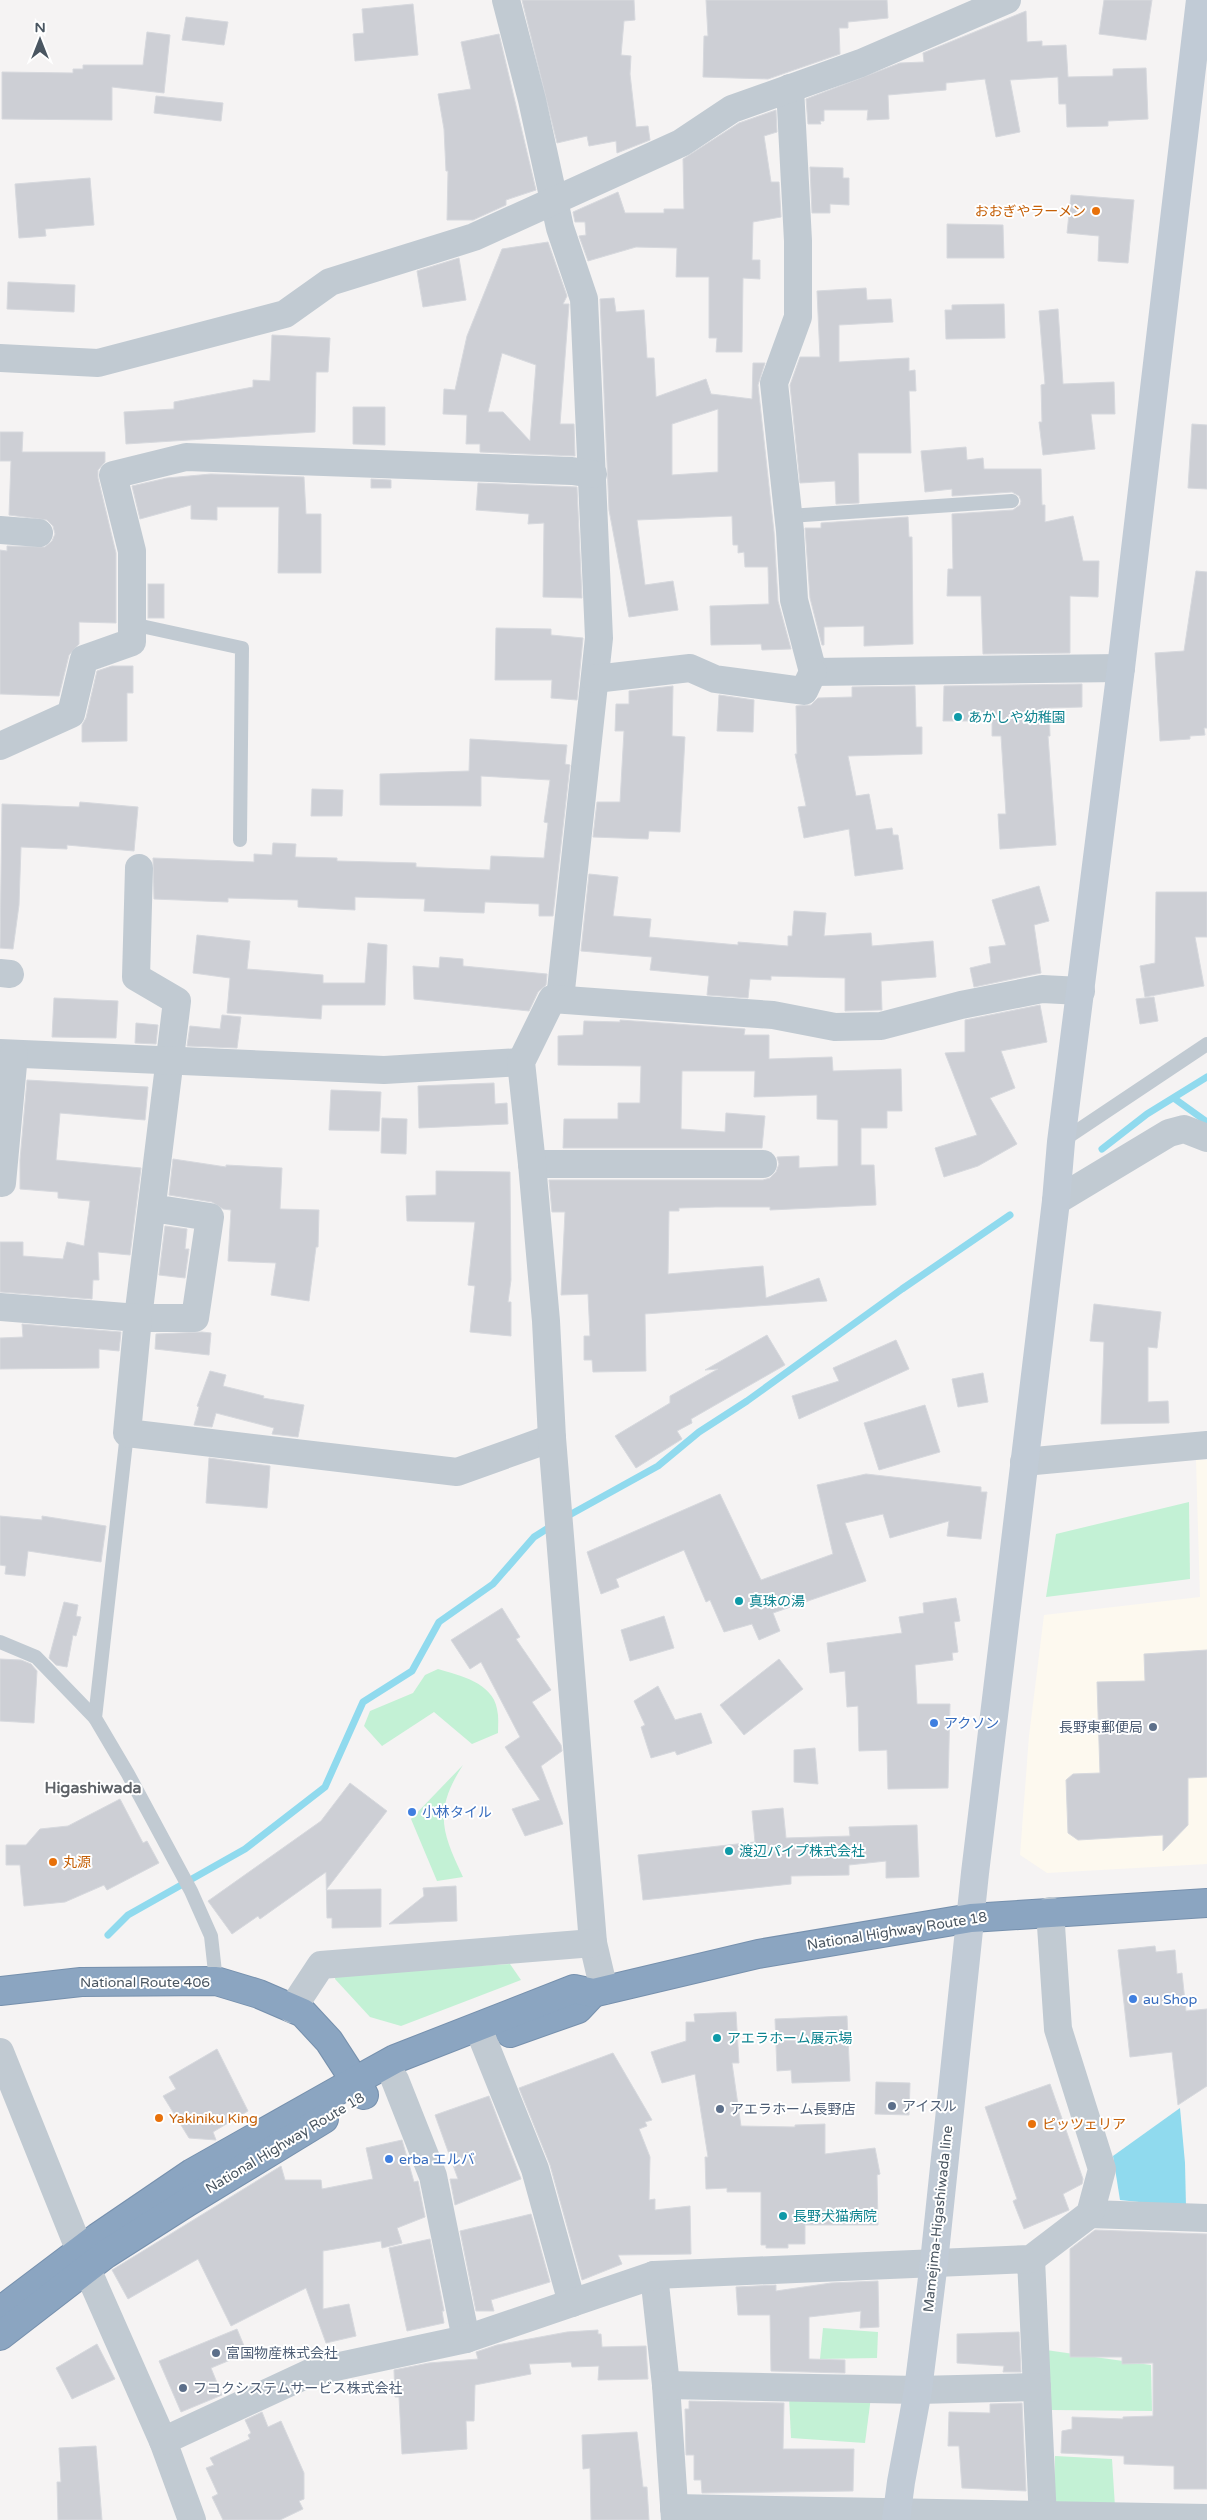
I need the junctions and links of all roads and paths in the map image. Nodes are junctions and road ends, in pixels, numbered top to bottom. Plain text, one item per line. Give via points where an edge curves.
1 (506, 0) edge
2 (1007, 0) edge
3 (1200, 0) edge
4 (790, 88) junction
5 (554, 201) junction
6 (0, 358) edge
7 (593, 474) junction
8 (1012, 501) dead end
9 (789, 516) junction
10 (0, 530) edge
11 (40, 533) dead end
12 (132, 624) junction
13 (1121, 668) junction
14 (813, 672) junction
15 (595, 679) junction
16 (0, 746) edge
17 (240, 840) dead end
18 (139, 868) dead end
19 (1081, 991) junction
20 (560, 998) junction
21 (1207, 1044) edge
22 (7, 1054) edge
23 (170, 1061) junction
24 (521, 1062) junction
25 (1207, 1138) edge
26 (1061, 1142) junction
27 (532, 1164) junction
28 (763, 1164) dead end
29 (2, 1183) dead end
30 (1056, 1201) junction
31 (152, 1208) junction
32 (0, 1306) edge
33 (138, 1318) junction
34 (126, 1433) junction
35 (552, 1438) junction
36 (1207, 1445) edge
37 (1024, 1462) junction
38 (0, 1642) edge
39 (95, 1718) junction
40 (1207, 1903) edge
41 (1050, 1911) junction
42 (971, 1918) junction
43 (593, 1942) junction
44 (216, 1981) junction
45 (0, 1991) edge
46 (598, 1992) junction
47 (292, 2009) junction
48 (484, 2042) junction
49 (0, 2052) edge
50 (395, 2080) junction
51 (359, 2088) junction
52 (1090, 2214) junction
53 (1207, 2218) edge
54 (1031, 2259) junction
55 (83, 2260) junction
56 (934, 2262) junction
57 (654, 2275) junction
58 (572, 2303) junction
59 (0, 2311) edge
60 (0, 2336) edge
61 (466, 2339) junction
62 (666, 2385) junction
63 (1037, 2387) junction
64 (918, 2390) junction
65 (162, 2441) junction
66 (674, 2514) edge
67 (897, 2517) edge
68 (1043, 2518) edge
69 (1191, 2519) edge
70 (192, 2520) edge

1 - 5 street
2 - 4 street via 861,63
3 - 13 street, Mamejima-Higashiwada line
4 - 5 street via 732,109 681,143
4 - 9 street via 798,241 798,317 774,383
5 - 6 street via 474,237 330,282 285,314 98,363
5 - 7 street via 584,299
7 - 12 street via 186,457 113,475 132,551
7 - 15 street via 599,638
8 - 9 lane
9 - 14 street via 794,600
10 - 11 street
12 - 16 street via 132,642 84,659 71,714
12 - 17 lane via 242,648
13 - 14 street
13 - 19 street, Mamejima-Higashiwada line
14 - 15 street via 804,691 715,679 690,668
15 - 20 street
18 - 23 street via 136,977 177,1000
19 - 20 street via 1042,989 961,1005 881,1026 836,1027 773,1015
19 - 26 street, Mamejima-Higashiwada line
20 - 24 street via 552,999
21 - 26 lane
22 - 23 street
22 - 29 street
23 - 24 street via 384,1070
23 - 31 street
24 - 27 street
25 - 30 street via 1184,1129 1169,1133
26 - 30 street, Mamejima-Higashiwada line
27 - 28 street
27 - 35 street via 546,1321
30 - 37 street, Mamejima-Higashiwada line
31 - 33 street
31 - 33 street via 210,1217 195,1318
32 - 33 street
33 - 34 street
34 - 35 street via 457,1472
34 - 39 lane
35 - 43 street
36 - 37 street
37 - 42 street, Mamejima-Higashiwada line
38 - 39 lane via 36,1657
39 - 44 lane via 191,1892 211,1936
40 - 41 highway, National Highway Route 18
41 - 42 highway, National Highway Route 18
41 - 52 street via 1058,2029 1102,2169
42 - 46 highway, National Highway Route 18 via 758,1954
42 - 56 street, Mamejima-Higashiwada line
43 - 46 street
43 - 47 street via 321,1965
44 - 45 highway, National Route 406 via 81,1982
44 - 47 highway, National Route 406 via 260,1994
46 - 48 highway, National Highway Route 18 via 578,2009
46 - 51 highway, National Highway Route 18 via 574,1989 395,2059
47 - 51 highway, National Route 406 via 303,2013 329,2041
48 - 50 highway, National Highway Route 18
48 - 58 street via 535,2169
49 - 55 street
50 - 51 highway, National Highway Route 18
50 - 61 street via 433,2176
51 - 55 highway, National Highway Route 18 via 186,2203
52 - 53 street
52 - 54 street
54 - 56 street
54 - 63 street
55 - 59 highway, National Highway Route 18
55 - 60 highway, National Highway Route 18
55 - 65 street
56 - 57 street
56 - 64 street, Mamejima-Higashiwada line
57 - 58 street
57 - 62 street
58 - 61 street
61 - 65 street via 312,2372
62 - 64 street
62 - 66 street
63 - 64 street
63 - 68 street
64 - 67 street, Mamejima-Higashiwada line
65 - 70 street
66 - 67 street
67 - 68 street
68 - 69 street

